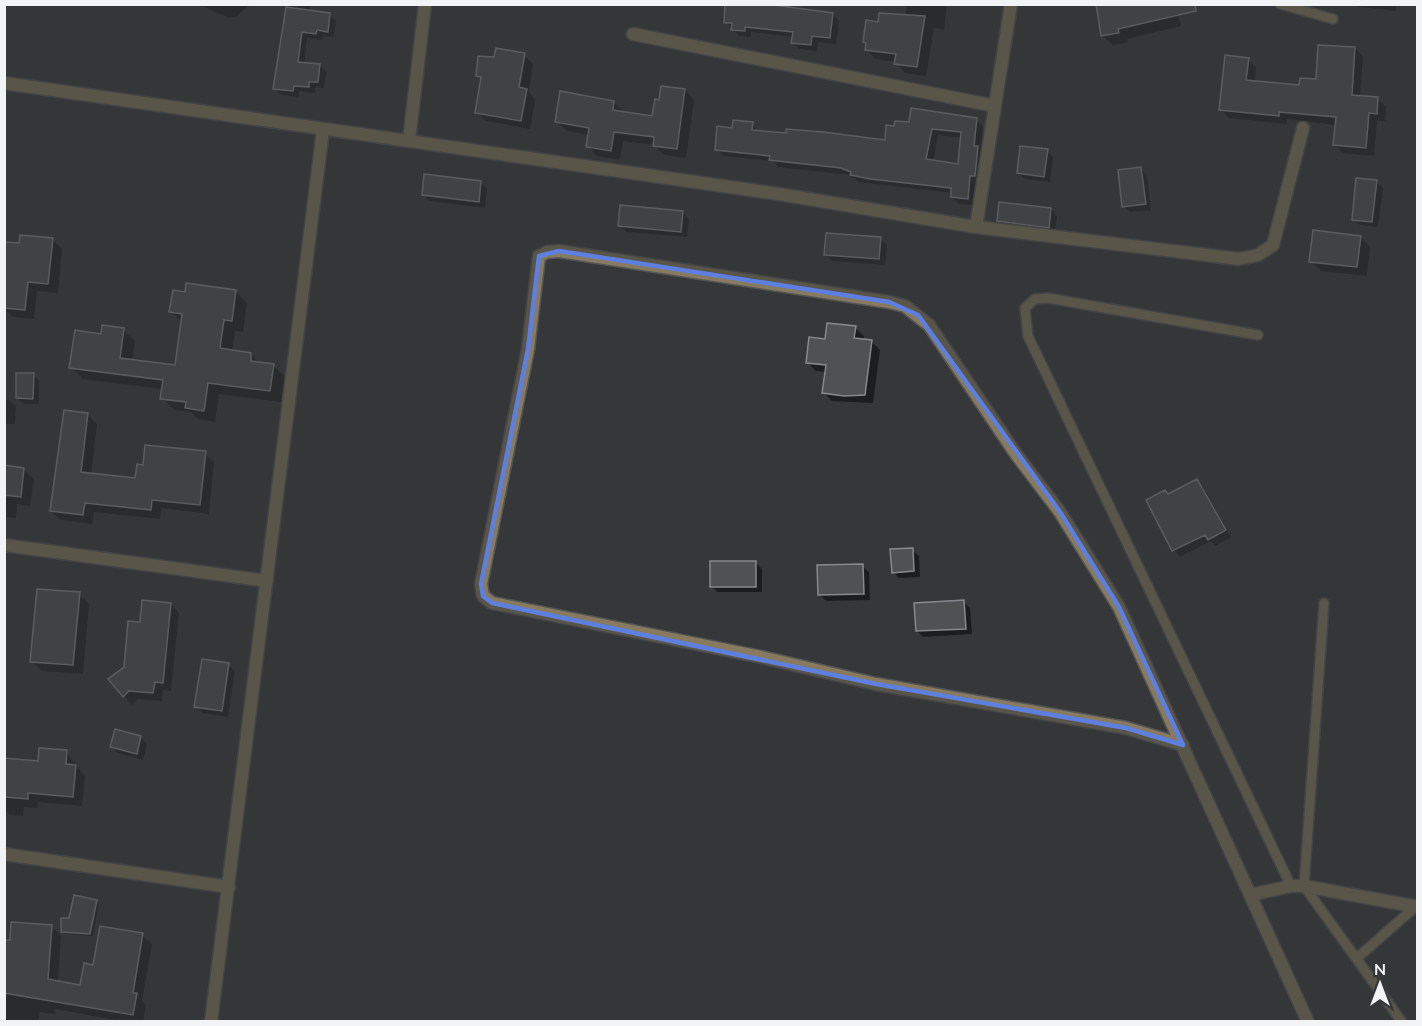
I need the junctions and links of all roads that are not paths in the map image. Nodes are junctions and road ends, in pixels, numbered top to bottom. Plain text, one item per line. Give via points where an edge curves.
1 (425, 4) edge
2 (1011, 4) edge
3 (1280, 4) edge
4 (1333, 19) dead end
5 (633, 34) dead end
6 (4, 83) edge
7 (995, 106) junction
8 (1303, 128) dead end
9 (322, 129) junction
10 (408, 141) junction
11 (976, 227) junction
12 (1257, 335) dead end
13 (4, 545) edge
14 (267, 581) junction
15 (1324, 603) dead end
16 (1183, 745) junction
17 (4, 854) edge
18 (1291, 886) junction
19 (1304, 886) junction
20 (229, 887) junction
21 (1250, 895) junction
22 (1416, 907) edge
23 (1357, 958) junction
24 (211, 1022) edge
25 (1308, 1022) edge
26 (1402, 1022) edge

1 - 10 street
2 - 7 street
3 - 4 lane
5 - 7 street
6 - 9 street
7 - 11 street
8 - 11 street via 1273,245 1258,255 1239,259
9 - 10 street
9 - 14 street
10 - 11 street via 779,194
12 - 18 lane via 1048,298 1035,299 1026,308 1028,336
13 - 14 street
14 - 20 street
15 - 19 lane
16 - 16 street via 1126,728 876,684 492,603 483,596 481,584 528,349 539,256 559,251 889,302 918,315 929,325 1060,512 1119,607
16 - 21 street
17 - 20 street
18 - 19 street
18 - 21 street
19 - 22 street
19 - 23 lane
20 - 24 street
21 - 25 street
22 - 23 lane
23 - 26 lane

